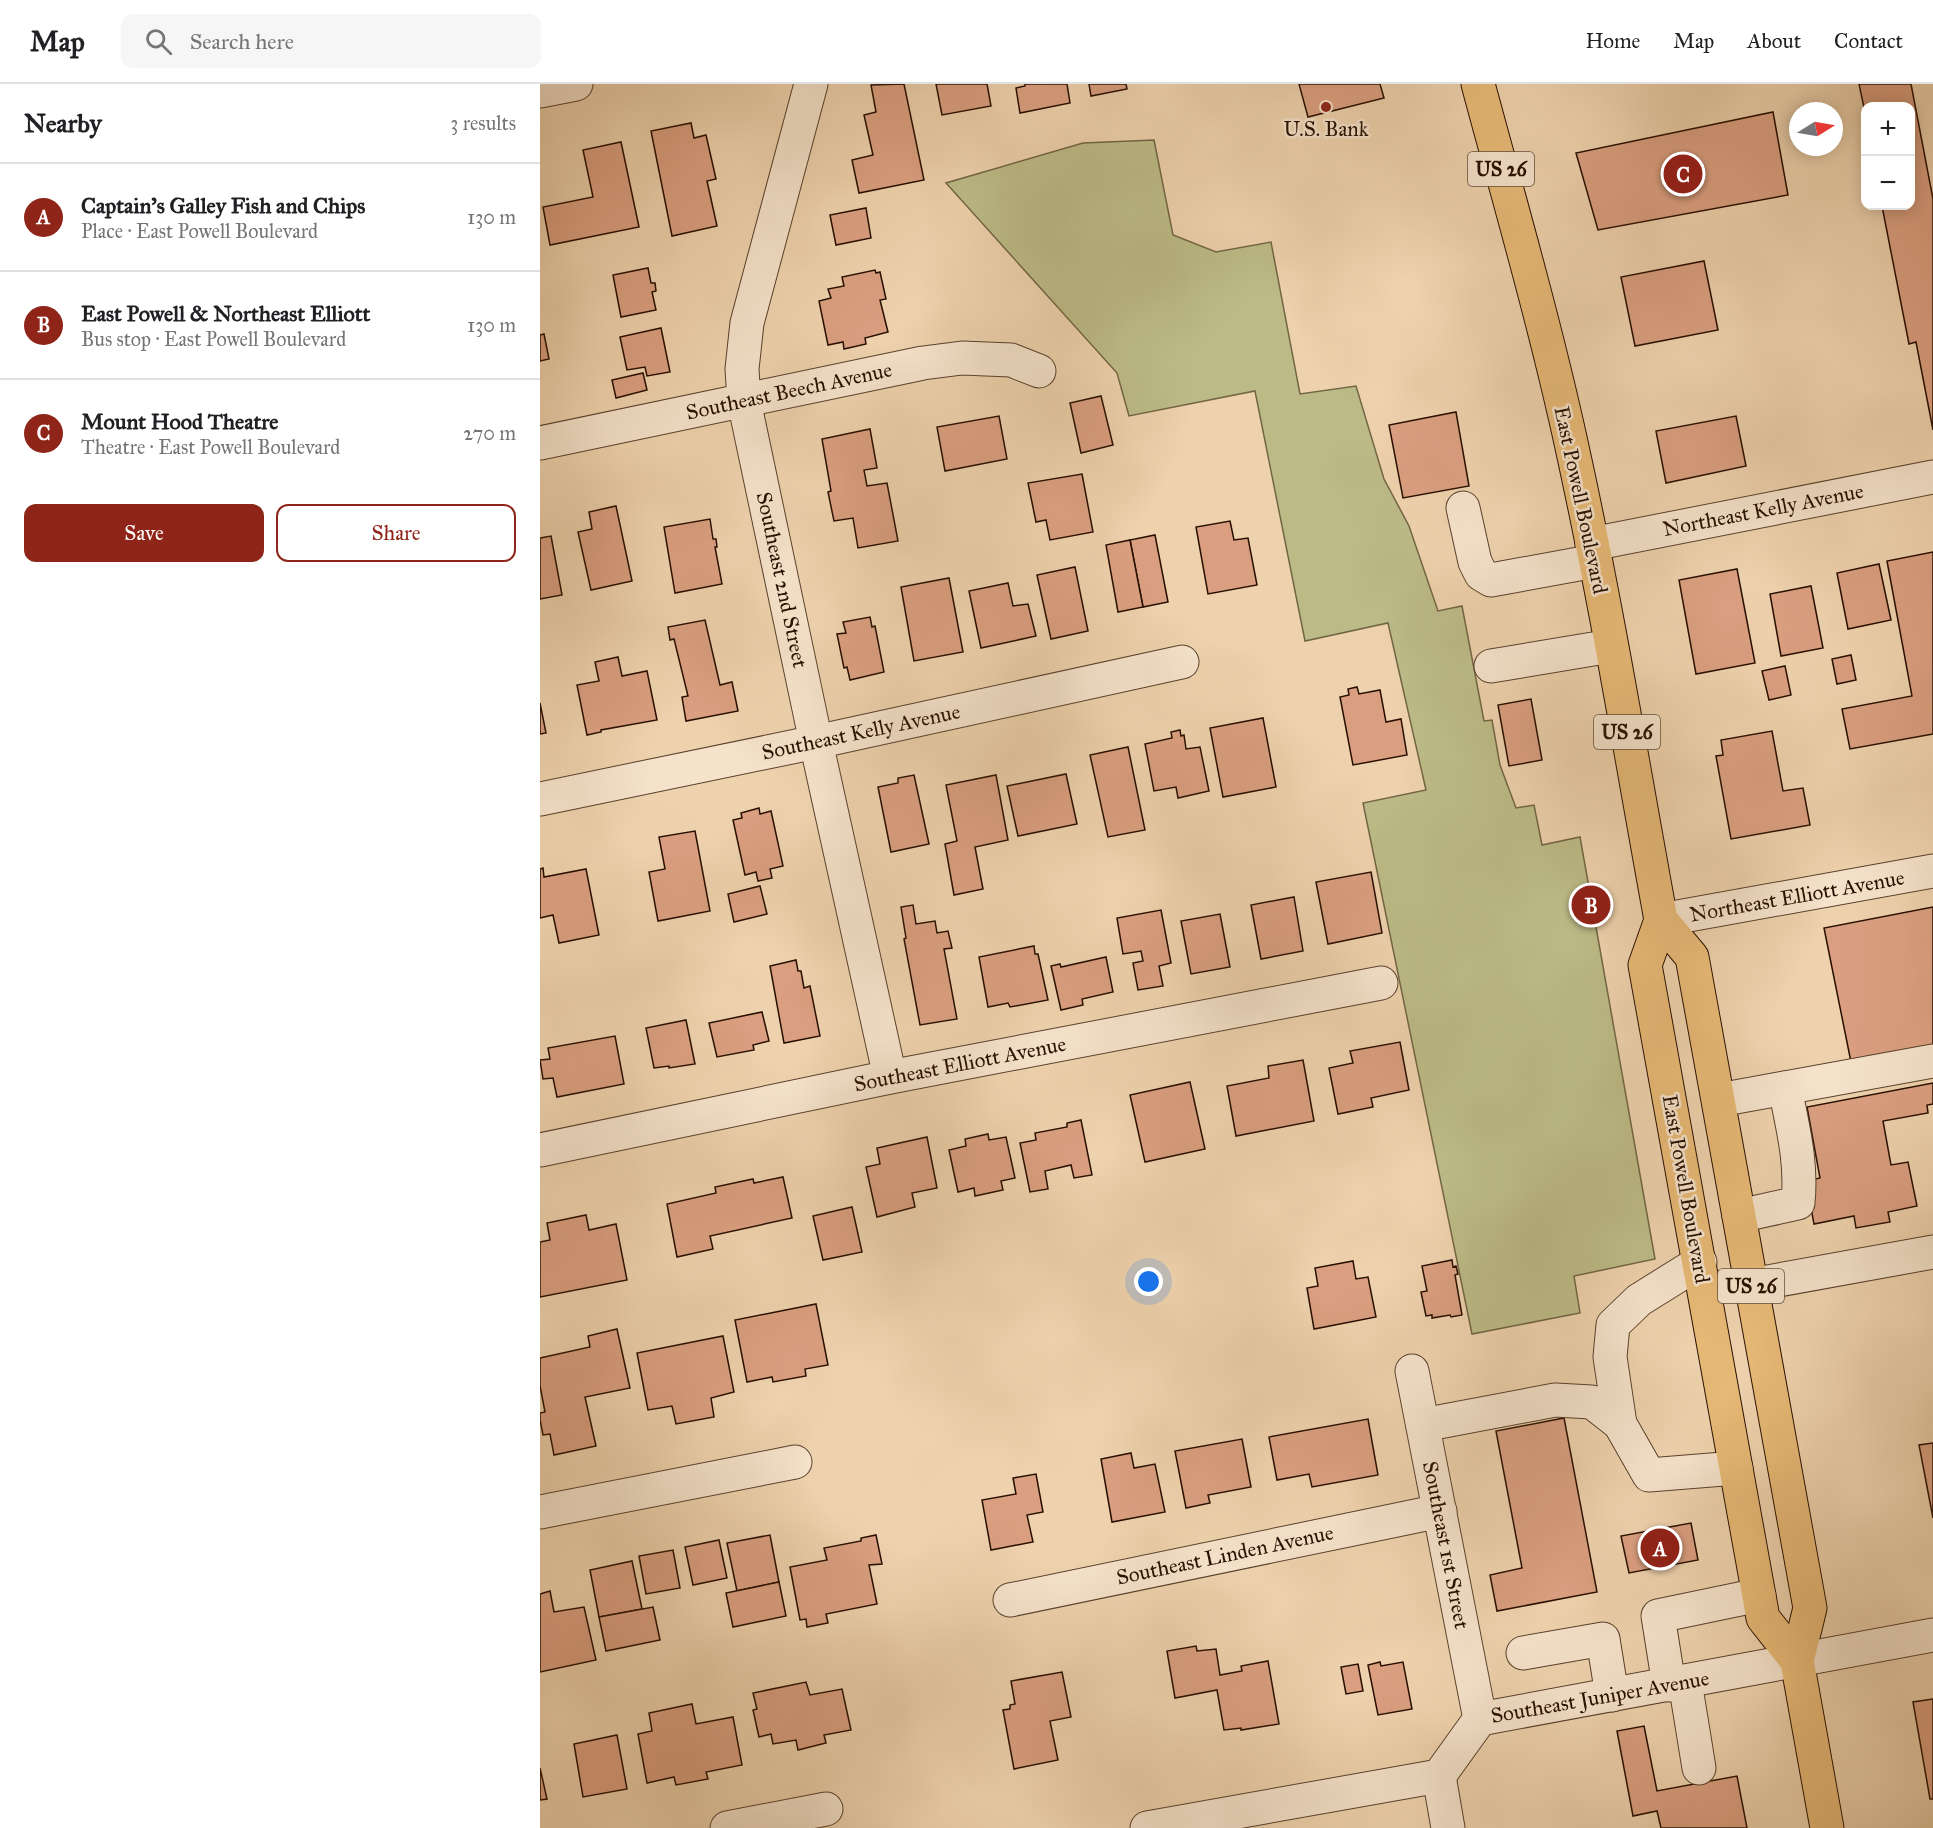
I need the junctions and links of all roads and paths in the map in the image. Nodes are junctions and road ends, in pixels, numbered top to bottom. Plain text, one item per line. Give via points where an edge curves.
1 (576, 84) edge
2 (810, 84) edge
3 (1478, 84) edge
4 (540, 91) edge
5 (1039, 371) dead end
6 (744, 401) junction
7 (540, 443) edge
8 (1933, 477) edge
9 (1463, 508) dead end
10 (1594, 552) junction
11 (1611, 646) junction
12 (1182, 662) dead end
13 (1491, 666) dead end
14 (816, 742) junction
15 (540, 799) edge
16 (1933, 871) edge
17 (1661, 920) junction
18 (1381, 983) dead end
19 (1933, 1061) edge
20 (890, 1077) junction
21 (1785, 1088) junction
22 (1719, 1100) junction
23 (1676, 1128) junction
24 (540, 1150) edge
25 (1739, 1216) junction
26 (1933, 1252) edge
27 (1700, 1262) junction
28 (1751, 1285) junction
29 (1412, 1371) dead end
30 (1620, 1424) junction
31 (1423, 1425) junction
32 (795, 1462) dead end
33 (1736, 1467) junction
34 (1440, 1511) junction
35 (540, 1512) edge
36 (1759, 1595) junction
37 (1010, 1599) dead end
38 (1933, 1635) edge
39 (1523, 1653) dead end
40 (1797, 1661) junction
41 (1677, 1683) junction
42 (1612, 1695) junction
43 (1480, 1719) junction
44 (1699, 1768) dead end
45 (1438, 1776) junction
46 (826, 1809) dead end
47 (1272, 1816) edge
48 (727, 1828) edge
49 (1147, 1828) edge
50 (1448, 1828) edge
51 (1827, 1828) edge

1 - 4 street
2 - 6 street, Southeast 2nd Street via 747,322 742,369
3 - 10 main road, East Powell Boulevard / US 26 via 1550,352
5 - 6 street, Southeast Beech Avenue via 1011,360 962,358
6 - 7 street, Southeast Beech Avenue
6 - 14 street, Southeast 2nd Street
8 - 10 street, Northeast Kelly Avenue
9 - 10 street, Northeast Kelly Avenue via 1475,562 1481,574 1491,580
10 - 11 main road, East Powell Boulevard / US 26
11 - 13 street
11 - 17 main road, East Powell Boulevard / US 26
12 - 14 street, Southeast Kelly Avenue
14 - 15 street, Southeast Kelly Avenue
14 - 20 street, Southeast 2nd Street
16 - 17 street, Northeast Elliott Avenue
17 - 22 main road, East Powell Boulevard / US 26 via 1692,957
17 - 23 main road, East Powell Boulevard / US 26 via 1645,965
18 - 20 street, Southeast Elliott Avenue
19 - 21 street
20 - 24 street, Southeast Elliott Avenue
21 - 22 street
21 - 25 street via 1799,1158 1798,1203
22 - 25 main road, East Powell Boulevard / US 26
23 - 27 main road, East Powell Boulevard / US 26
23 - 28 main road via 1707,1184 1729,1271
25 - 28 main road, East Powell Boulevard / US 26
26 - 28 street
27 - 30 street via 1640,1300 1613,1324 1610,1357
27 - 33 main road, East Powell Boulevard / US 26
28 - 40 main road, East Powell Boulevard / US 26 via 1810,1608
29 - 31 street, Southeast 1st Street
30 - 31 street via 1592,1402 1555,1400
30 - 33 street via 1649,1475
31 - 34 street, Southeast 1st Street
32 - 35 street
33 - 36 main road, East Powell Boulevard / US 26
34 - 37 street, Southeast Linden Avenue
34 - 43 street, Southeast 1st Street
36 - 40 main road, East Powell Boulevard / US 26 via 1763,1618
36 - 41 street via 1658,1616
38 - 40 street, Southeast Juniper Avenue
39 - 42 street via 1603,1639
40 - 41 street, Southeast Juniper Avenue
40 - 51 main road, East Powell Boulevard / US 26
41 - 42 street, Southeast Juniper Avenue
41 - 44 street
42 - 43 street, Southeast Juniper Avenue
43 - 45 street, Southeast Juniper Avenue
45 - 47 street
45 - 50 street
46 - 48 street
47 - 49 street

